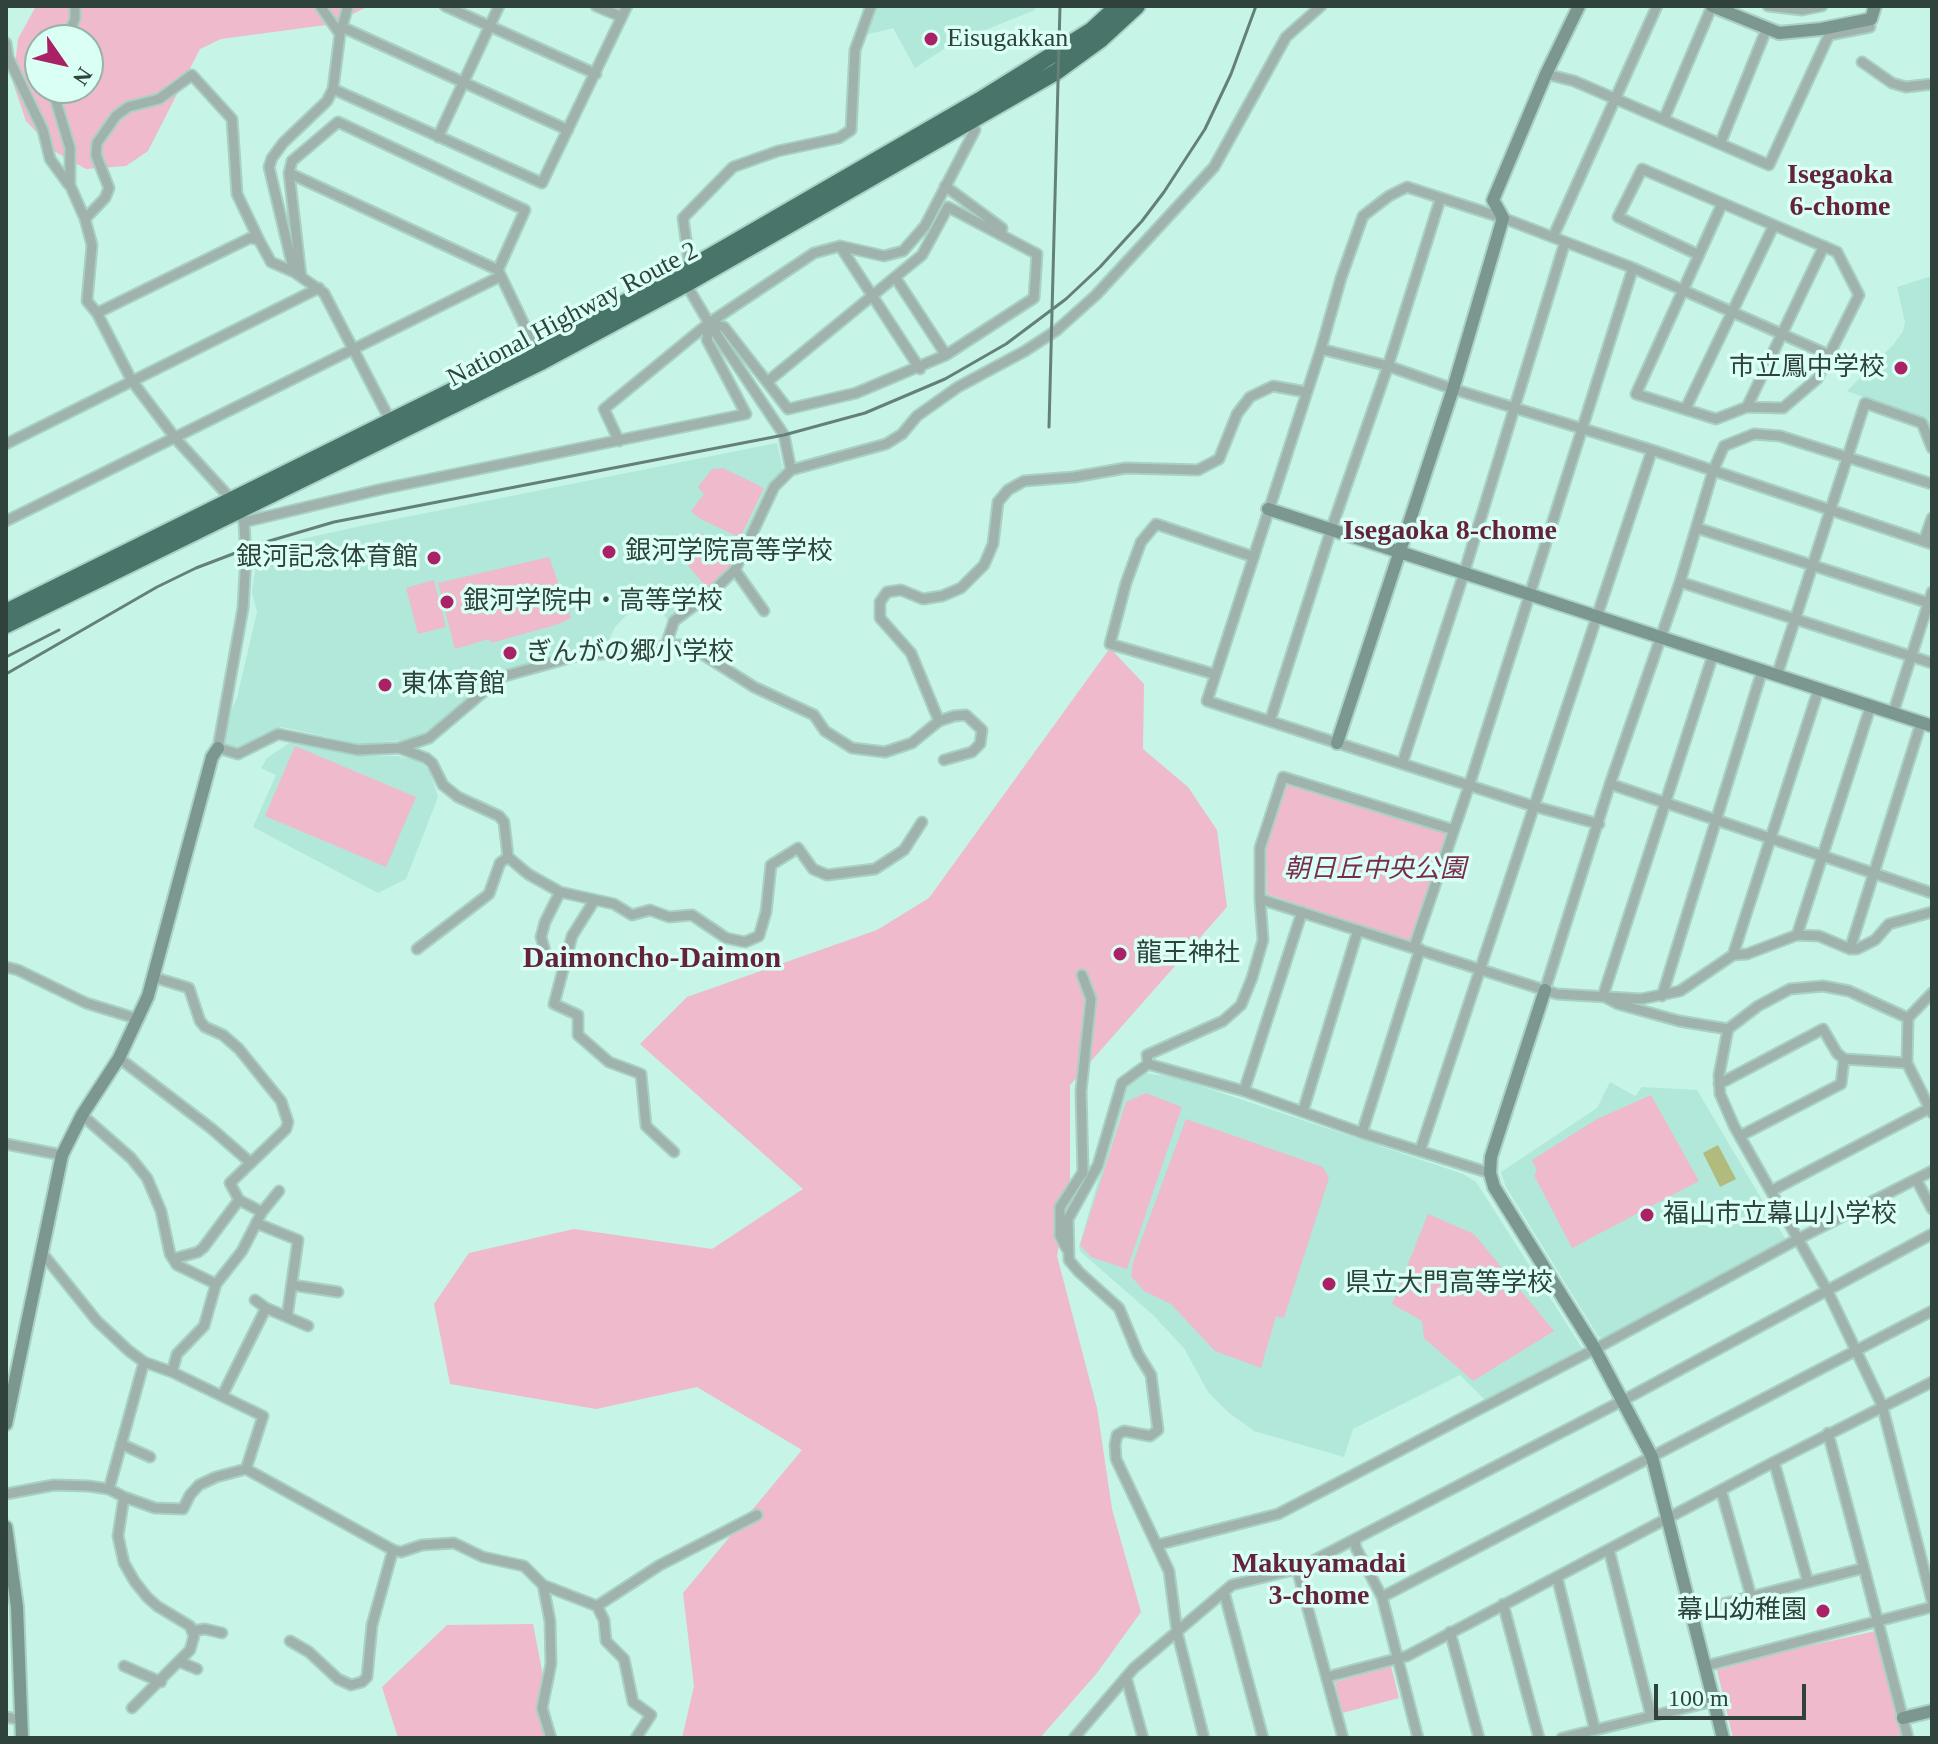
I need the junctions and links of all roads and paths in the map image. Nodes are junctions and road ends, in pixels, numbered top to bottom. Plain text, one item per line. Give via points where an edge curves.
1 (320, 6) edge
2 (348, 6) edge
3 (445, 6) edge
4 (499, 6) edge
5 (596, 6) edge
6 (627, 6) edge
7 (871, 6) edge
8 (1118, 6) edge
9 (1137, 6) edge
10 (1321, 6) edge
11 (1579, 6) edge
12 (1657, 6) edge
13 (1712, 6) edge
14 (1768, 6) edge
15 (1822, 6) edge
16 (1875, 6) edge
17 (622, 17) junction
18 (489, 26) junction
19 (1870, 27) dead end
20 (1767, 28) junction
21 (341, 30) junction
22 (6, 43) edge
23 (1862, 62) dead end
24 (596, 74) junction
25 (1546, 74) junction
26 (463, 82) junction
27 (1932, 84) edge
28 (333, 89) junction
29 (1616, 98) junction
30 (55, 104) edge
31 (972, 119) junction
32 (1664, 119) junction
33 (568, 130) junction
34 (438, 137) junction
35 (1720, 144) junction
36 (289, 173) junction
37 (70, 185) junction
38 (945, 186) junction
39 (1440, 200) junction
40 (1722, 204) junction
41 (1503, 218) junction
42 (85, 219) junction
43 (1774, 225) junction
44 (1001, 235) junction
45 (1553, 237) junction
46 (259, 240) junction
47 (1565, 242) junction
48 (840, 246) junction
49 (1824, 246) junction
50 (1699, 255) junction
51 (1633, 268) junction
52 (297, 274) junction
53 (498, 274) junction
54 (688, 276) junction
55 (895, 277) junction
56 (319, 288) junction
57 (1685, 289) junction
58 (871, 296) junction
59 (1732, 311) junction
60 (97, 313) junction
61 (709, 323) junction
62 (1781, 333) junction
63 (354, 349) junction
64 (536, 349) junction
65 (1321, 349) junction
66 (946, 355) junction
67 (1829, 355) junction
68 (1388, 366) junction
69 (920, 369) junction
70 (132, 381) junction
71 (767, 382) junction
72 (1453, 389) junction
73 (1306, 392) junction
74 (1747, 407) junction
75 (1514, 408) junction
76 (1686, 408) junction
77 (390, 420) junction
78 (1583, 429) junction
79 (176, 439) junction
80 (619, 441) junction
81 (6, 444) edge
82 (1932, 448) edge
83 (1652, 450) junction
84 (1847, 457) junction
85 (791, 470) junction
86 (1713, 471) junction
87 (1932, 484) edge
88 (1268, 509) junction
89 (238, 511) junction
90 (1830, 511) junction
91 (1932, 518) edge
92 (6, 521) edge
93 (1697, 528) junction
94 (1331, 530) junction
95 (1928, 543) edge
96 (1398, 553) junction
97 (1254, 557) junction
98 (1813, 564) junction
99 (735, 570) junction
100 (1464, 573) junction
101 (1680, 582) junction
102 (1932, 592) edge
103 (1529, 595) junction
104 (1930, 603) edge
105 (764, 611) dead end
106 (6, 612) edge
107 (1597, 616) junction
108 (1797, 619) junction
109 (6, 625) edge
110 (1660, 638) junction
111 (666, 645) junction
112 (1713, 655) junction
113 (1911, 657) junction
114 (1932, 663) edge
115 (1762, 671) junction
116 (1214, 674) junction
117 (1777, 675) junction
118 (1819, 688) junction
119 (1871, 705) junction
120 (1893, 713) junction
121 (939, 721) junction
122 (1270, 721) junction
123 (1927, 725) edge
124 (1337, 743) junction
125 (218, 748) junction
126 (399, 748) junction
127 (944, 760) dead end
128 (1402, 764) junction
129 (1610, 784) junction
130 (1469, 786) junction
131 (1665, 803) junction
132 (1533, 806) junction
133 (1718, 821) junction
134 (922, 822) dead end
135 (1599, 824) junction
136 (1454, 830) junction
137 (1770, 839) junction
138 (1821, 856) junction
139 (508, 857) junction
140 (1874, 873) junction
141 (1931, 889) edge
142 (560, 892) junction
143 (1260, 899) junction
144 (594, 901) junction
145 (1302, 912) junction
146 (1932, 912) edge
147 (1358, 930) junction
148 (1797, 935) junction
149 (1417, 948) junction
150 (417, 949) dead end
151 (1850, 949) junction
152 (545, 951) dead end
153 (1733, 955) junction
154 (6, 967) edge
155 (1480, 968) junction
156 (1082, 975) dead end
157 (153, 977) junction
158 (1545, 990) junction
159 (1932, 993) edge
160 (1603, 996) junction
161 (1662, 996) junction
162 (1908, 1018) junction
163 (138, 1019) junction
164 (1728, 1029) junction
165 (119, 1058) junction
166 (1844, 1059) junction
167 (1907, 1063) junction
168 (1148, 1064) junction
169 (1719, 1084) junction
170 (1244, 1091) junction
171 (1931, 1110) edge
172 (1303, 1111) junction
173 (82, 1115) junction
174 (1362, 1133) junction
175 (1740, 1136) junction
176 (6, 1144) edge
177 (1420, 1151) junction
178 (674, 1152) dead end
179 (62, 1155) junction
180 (251, 1163) junction
181 (1932, 1171) edge
182 (1490, 1173) junction
183 (1916, 1179) junction
184 (279, 1191) dead end
185 (1771, 1191) junction
186 (239, 1200) junction
187 (1932, 1209) edge
188 (262, 1212) junction
189 (256, 1223) junction
190 (1932, 1234) edge
191 (1798, 1239) junction
192 (1069, 1252) junction
193 (43, 1254) junction
194 (173, 1259) junction
195 (216, 1284) junction
196 (292, 1285) junction
197 (338, 1292) dead end
198 (1828, 1292) junction
199 (255, 1300) dead end
200 (266, 1308) junction
201 (1932, 1311) edge
202 (287, 1317) junction
203 (308, 1326) dead end
204 (1595, 1349) junction
205 (1856, 1351) junction
206 (144, 1362) junction
207 (172, 1372) junction
208 (1932, 1382) edge
209 (222, 1396) junction
210 (1622, 1401) junction
211 (1882, 1405) junction
212 (6, 1424) edge
213 (1828, 1433) junction
214 (121, 1444) junction
215 (150, 1457) dead end
216 (1652, 1457) junction
217 (1774, 1462) junction
218 (246, 1469) junction
219 (109, 1489) junction
220 (1721, 1490) junction
221 (6, 1494) edge
222 (124, 1497) junction
223 (757, 1515) dead end
224 (1669, 1519) junction
225 (6, 1527) edge
226 (1355, 1540) junction
227 (1157, 1545) junction
228 (393, 1550) junction
229 (1609, 1550) junction
230 (8, 1568) edge
231 (1864, 1568) junction
232 (1297, 1569) junction
233 (1557, 1577) junction
234 (1808, 1582) junction
235 (543, 1585) junction
236 (1224, 1592) junction
237 (1751, 1596) junction
238 (1382, 1597) junction
239 (1932, 1601) edge
240 (1503, 1604) junction
241 (597, 1606) junction
242 (1932, 1607) edge
243 (1691, 1612) junction
244 (1879, 1622) junction
245 (192, 1631) junction
246 (1177, 1632) junction
247 (1450, 1632) junction
248 (222, 1633) dead end
249 (290, 1641) dead end
250 (1398, 1659) junction
251 (180, 1662) junction
252 (124, 1666) dead end
253 (1706, 1666) junction
254 (197, 1669) dead end
255 (1126, 1677) junction
256 (1327, 1677) junction
257 (161, 1682) junction
258 (1714, 1701) junction
259 (132, 1708) dead end
260 (1932, 1711) edge
261 (1651, 1716) junction
262 (6, 1717) edge
263 (1903, 1718) junction
264 (22, 1720) junction
265 (1595, 1730) junction
266 (22, 1738) edge
267 (551, 1738) edge
268 (636, 1738) edge
269 (1075, 1738) edge
270 (1143, 1738) edge
271 (1204, 1738) edge
272 (1263, 1738) edge
273 (1343, 1738) edge
274 (1418, 1738) edge
275 (1479, 1738) edge
276 (1539, 1738) edge
277 (1562, 1738) edge
278 (1723, 1738) edge
279 (1908, 1738) edge

1 - 21 street
2 - 21 street
3 - 18 street
4 - 18 street
5 - 17 street
6 - 17 street
7 - 54 street via 855,50 851,130 839,138 733,167 683,218
8 - 54 highway, National Highway Route 2 via 1092,30
9 - 31 highway, National Highway Route 2 via 1056,72
10 - 85 street via 1286,37 1214,167 1057,330 958,387 886,444
11 - 25 street
12 - 29 street
13 - 20 street
13 - 32 street
14 - 15 street
16 - 20 street via 1871,19 1779,33
17 - 24 street
18 - 24 street
18 - 26 street
19 - 35 street via 1829,35 1769,165
20 - 35 street
21 - 26 street
21 - 28 street
22 - 37 street via 50,159
23 - 27 street via 1892,83
24 - 33 street
25 - 29 street
25 - 41 street via 1493,200
26 - 33 street
26 - 34 street
28 - 34 street
28 - 52 street via 283,143 269,167
29 - 32 street
29 - 45 street
30 - 37 street via 70,148
31 - 38 street via 975,130
31 - 54 highway, National Highway Route 2
32 - 35 street
33 - 34 street via 542,183
36 - 52 street
36 - 53 street
36 - 53 street via 292,161 338,122 511,203 525,210
37 - 42 street
38 - 44 street via 1002,228
38 - 48 street via 925,226 903,251 884,256
39 - 41 street
39 - 65 street via 1407,187 1363,216
39 - 68 street
40 - 43 street
40 - 50 street
40 - 50 street via 1642,169 1618,217
41 - 45 street
41 - 72 street
42 - 46 street via 109,188 96,155 97,143 116,116 159,99 192,75 232,119 237,194
42 - 60 street via 92,245 87,301
43 - 49 street
43 - 59 street
44 - 55 street via 948,207 922,255
44 - 66 street via 1037,254 1034,298
45 - 47 street
46 - 52 street via 271,262
46 - 60 street via 250,238
47 - 51 street
47 - 75 street
48 - 58 street
48 - 61 street via 814,253
49 - 62 street
49 - 67 street via 1837,252 1859,295
50 - 57 street
51 - 57 street
51 - 78 street
52 - 56 street
53 - 63 street
53 - 64 street
54 - 61 street
54 - 64 highway, National Highway Route 2
54 - 89 highway, National Highway Route 2 via 543,361
55 - 58 street
55 - 66 street
56 - 63 street
56 - 70 street
57 - 59 street
57 - 76 street via 1636,394
58 - 69 street
58 - 71 street
59 - 62 street
59 - 76 street
60 - 70 street
61 - 71 street via 724,327
61 - 80 street via 604,409
61 - 80 street via 707,340 746,414
61 - 85 street via 784,435
62 - 67 street
62 - 74 street
63 - 77 street
63 - 79 street
64 - 77 highway, National Highway Route 2
65 - 68 street
65 - 73 street
66 - 69 street
67 - 74 street via 1817,379 1783,408
68 - 72 street
68 - 94 street
69 - 71 street via 856,393 788,409
70 - 79 street
70 - 81 street
72 - 75 street
72 - 96 street
73 - 88 street
73 - 121 street via 1273,386 1250,397 1237,414 1219,459 1198,470 1126,468 1024,481 998,502 993,544 984,565 961,588 923,599 901,590 887,592 880,602 880,618 911,653
74 - 76 street via 1716,419
75 - 78 street
75 - 100 street
77 - 89 highway, National Highway Route 2
78 - 83 street
78 - 103 street
79 - 89 street
79 - 92 street
80 - 89 street via 382,489
82 - 84 street via 1922,423 1865,403
83 - 86 street
83 - 107 street
84 - 86 street via 1780,436 1754,434 1724,446
84 - 87 street
84 - 90 street
85 - 99 street via 774,487
86 - 90 street
86 - 93 street
88 - 94 street
88 - 97 street
89 - 106 highway, National Highway Route 2
89 - 109 highway, National Highway Route 2
89 - 125 street via 246,558 243,608
90 - 95 street
90 - 98 street
91 - 95 street
93 - 98 street
93 - 101 street
94 - 96 street
94 - 122 street
96 - 100 street
96 - 124 street
97 - 116 street
97 - 116 street via 1156,524 1141,542 1126,583 1110,644
98 - 104 street
98 - 108 street
99 - 105 street
99 - 111 street via 674,621
100 - 103 street
100 - 128 street
101 - 108 street
101 - 110 street
102 - 104 street
103 - 107 street
103 - 130 street
104 - 113 street
107 - 110 street
107 - 132 street
108 - 113 street
108 - 117 street
110 - 112 street
110 - 129 street
111 - 121 street via 688,645 754,687 814,715 825,731 852,748 885,752 912,743
111 - 126 street via 645,652 580,655 501,677 429,738
112 - 115 street
112 - 131 street
113 - 114 street
113 - 120 street
115 - 117 street
115 - 133 street
116 - 122 street via 1207,701
117 - 118 street
118 - 119 street
118 - 137 street
119 - 120 street
119 - 138 street
120 - 123 street
121 - 127 street via 966,715 982,730 972,752
122 - 124 street
123 - 140 street
124 - 128 street
125 - 126 street via 238,754 278,734 358,750
125 - 157 street
126 - 139 street via 426,758 458,797 499,816
128 - 130 street
129 - 131 street
129 - 135 street
130 - 132 street
130 - 136 street
131 - 133 street
131 - 160 street
132 - 135 street
132 - 155 street
133 - 137 street
133 - 161 street
134 - 144 street via 904,850 875,869 827,875 813,869 798,848 771,865 759,936 745,942 726,938 692,915 669,917 650,910 632,915 614,904
135 - 158 street
136 - 143 street via 1283,777 1260,848
136 - 149 street
137 - 138 street
137 - 153 street
138 - 140 street
138 - 148 street
139 - 142 street
139 - 150 street via 500,863 489,894
140 - 141 street
140 - 151 street
142 - 144 street
142 - 152 street via 541,937
143 - 145 street
143 - 168 street via 1263,940 1241,1005 1223,1021 1147,1055
144 - 178 street via 572,936 554,1004 578,1015 578,1035 609,1062 641,1074 646,1126
145 - 147 street
145 - 170 street
146 - 151 street via 1889,924 1875,940
147 - 149 street
147 - 172 street
148 - 151 street via 1819,936
148 - 153 street
149 - 155 street
149 - 174 street
153 - 161 street via 1701,979
154 - 163 street via 86,1003
155 - 158 street
155 - 177 street
156 - 192 street via 1091,999 1081,1091 1083,1172 1060,1207 1060,1236
157 - 163 street
157 - 180 street via 189,988 200,1021 239,1049 281,1101 286,1129
158 - 160 street
158 - 182 street
159 - 162 street
160 - 161 street
160 - 164 street via 1679,1021
162 - 164 street via 1849,991 1823,986 1790,989
162 - 167 street
163 - 165 street
164 - 169 street
165 - 173 street
165 - 180 street
166 - 167 street
166 - 169 street via 1823,1029
166 - 175 street via 1841,1084
167 - 171 street
168 - 170 street
168 - 192 street via 1122,1083 1098,1165 1068,1219
169 - 175 street
170 - 172 street
171 - 185 street
172 - 174 street
173 - 179 street
173 - 194 street via 147,1178
174 - 177 street
175 - 185 street
176 - 179 street
177 - 182 street
179 - 193 street
180 - 186 street via 230,1183
181 - 183 street
182 - 204 street via 1500,1198
183 - 187 street
183 - 191 street
184 - 188 street
185 - 191 street
186 - 188 street
186 - 194 street via 198,1252
188 - 189 street
189 - 195 street
189 - 196 street via 298,1240
190 - 198 street
191 - 198 street
191 - 204 street
192 - 227 street via 1079,1272 1119,1308 1151,1375 1158,1430 1150,1436 1124,1431 1115,1445 1116,1459
193 - 206 street via 97,1321
193 - 212 street
194 - 195 street
195 - 207 street via 204,1326 177,1354
196 - 197 street
196 - 202 street
198 - 205 street
198 - 210 street
199 - 200 street
200 - 202 street
200 - 209 street
201 - 205 street
202 - 203 street
204 - 210 street
204 - 227 street via 1278,1514
205 - 211 street
205 - 216 street
206 - 207 street
206 - 214 street
207 - 209 street
208 - 211 street
209 - 218 street via 263,1416
210 - 216 street
210 - 226 street
211 - 213 street
211 - 239 street
213 - 217 street
213 - 231 street
214 - 215 street
214 - 219 street
216 - 224 street
216 - 238 street
217 - 220 street
217 - 234 street
218 - 222 street via 199,1485 183,1509 155,1508
218 - 228 street
219 - 221 street via 54,1485
219 - 222 street
220 - 224 street
220 - 237 street
222 - 245 street via 118,1536 124,1563 147,1597
223 - 241 street via 660,1565
224 - 229 street
224 - 243 street
225 - 230 street
226 - 232 street
226 - 238 street
227 - 246 street via 1169,1571
228 - 235 street via 454,1543 483,1557 524,1566
228 - 249 street via 362,1682 351,1685 338,1679
229 - 233 street
229 - 261 street
230 - 264 street via 17,1607
231 - 234 street
231 - 244 street
232 - 236 street via 1232,1585
232 - 256 street
233 - 240 street
233 - 265 street
234 - 237 street
235 - 241 street
235 - 267 street via 551,1664 542,1708
236 - 246 street
236 - 272 street
237 - 243 street
238 - 250 street
240 - 247 street
240 - 276 street
241 - 268 street via 606,1641 624,1659 633,1702 651,1715
242 - 244 street
243 - 253 street
244 - 253 street
244 - 263 street
245 - 248 street
245 - 251 street via 190,1650
246 - 255 street
246 - 271 street
247 - 250 street
247 - 275 street
250 - 256 street
250 - 274 street
251 - 254 street
251 - 257 street
252 - 257 street
253 - 258 street
255 - 269 street
255 - 270 street
256 - 273 street
257 - 259 street
258 - 261 street
258 - 278 street
260 - 263 street
261 - 265 street
262 - 264 street
263 - 279 street
264 - 266 street
265 - 277 street

